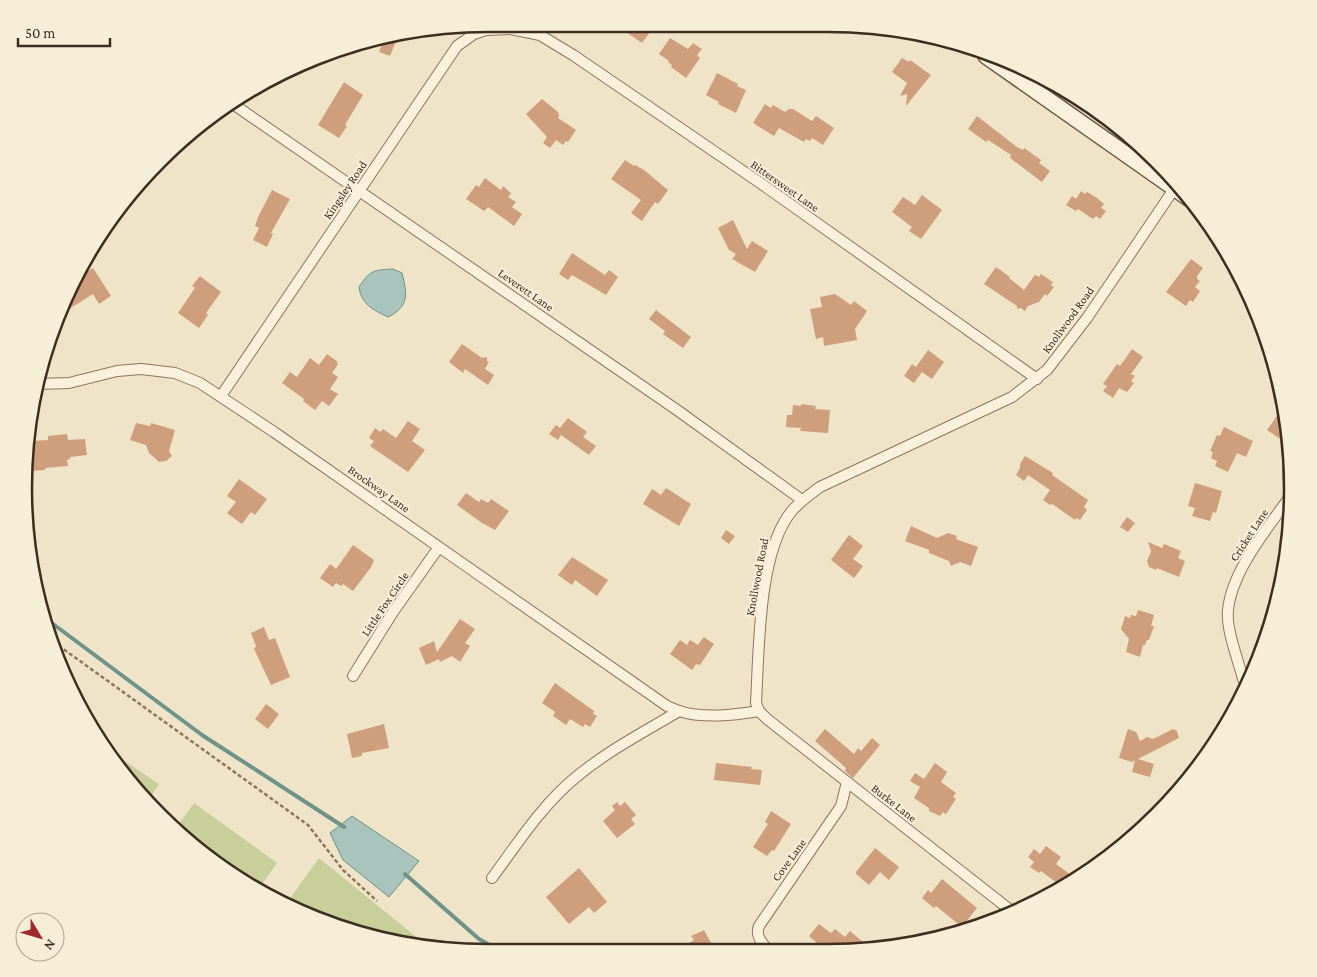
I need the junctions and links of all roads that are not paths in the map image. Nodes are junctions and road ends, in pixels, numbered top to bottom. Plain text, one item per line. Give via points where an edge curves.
1 (479, 32) edge
2 (526, 32) edge
3 (1000, 66) edge
4 (238, 107) edge
5 (1168, 185) edge
6 (360, 190) junction
7 (1173, 190) edge
8 (1037, 379) junction
9 (45, 384) edge
10 (221, 396) junction
11 (802, 500) junction
12 (1284, 506) edge
13 (439, 547) junction
14 (353, 676) dead end
15 (1243, 679) dead end
16 (679, 711) junction
17 (759, 711) junction
18 (847, 782) junction
19 (492, 878) dead end
20 (1007, 908) edge
21 (763, 944) edge

1 - 6 street, Kingsley Road via 457,46
2 - 8 street, Bittersweet Lane via 540,35 573,55
3 - 5 street
4 - 6 street, Leverett Lane
6 - 10 street, Kingsley Road
6 - 11 street, Leverett Lane
7 - 8 street, Knollwood Road via 1087,318
8 - 11 street, Knollwood Road via 1012,397 820,488
9 - 10 street, Brockway Lane via 69,383 117,371 141,369 175,373
10 - 13 street, Brockway Lane
11 - 17 street, Knollwood Road via 790,512 773,546 762,603 756,703
12 - 15 street, Cricket Lane via 1238,576 1228,611
13 - 14 street, Little Fox Circle
13 - 16 street, Brockway Lane via 667,706
16 - 17 street via 730,716
16 - 19 street via 618,747 560,791
17 - 18 street, Burke Lane
18 - 20 street, Burke Lane
18 - 21 street, Cove Lane via 842,806 759,926 757,931

